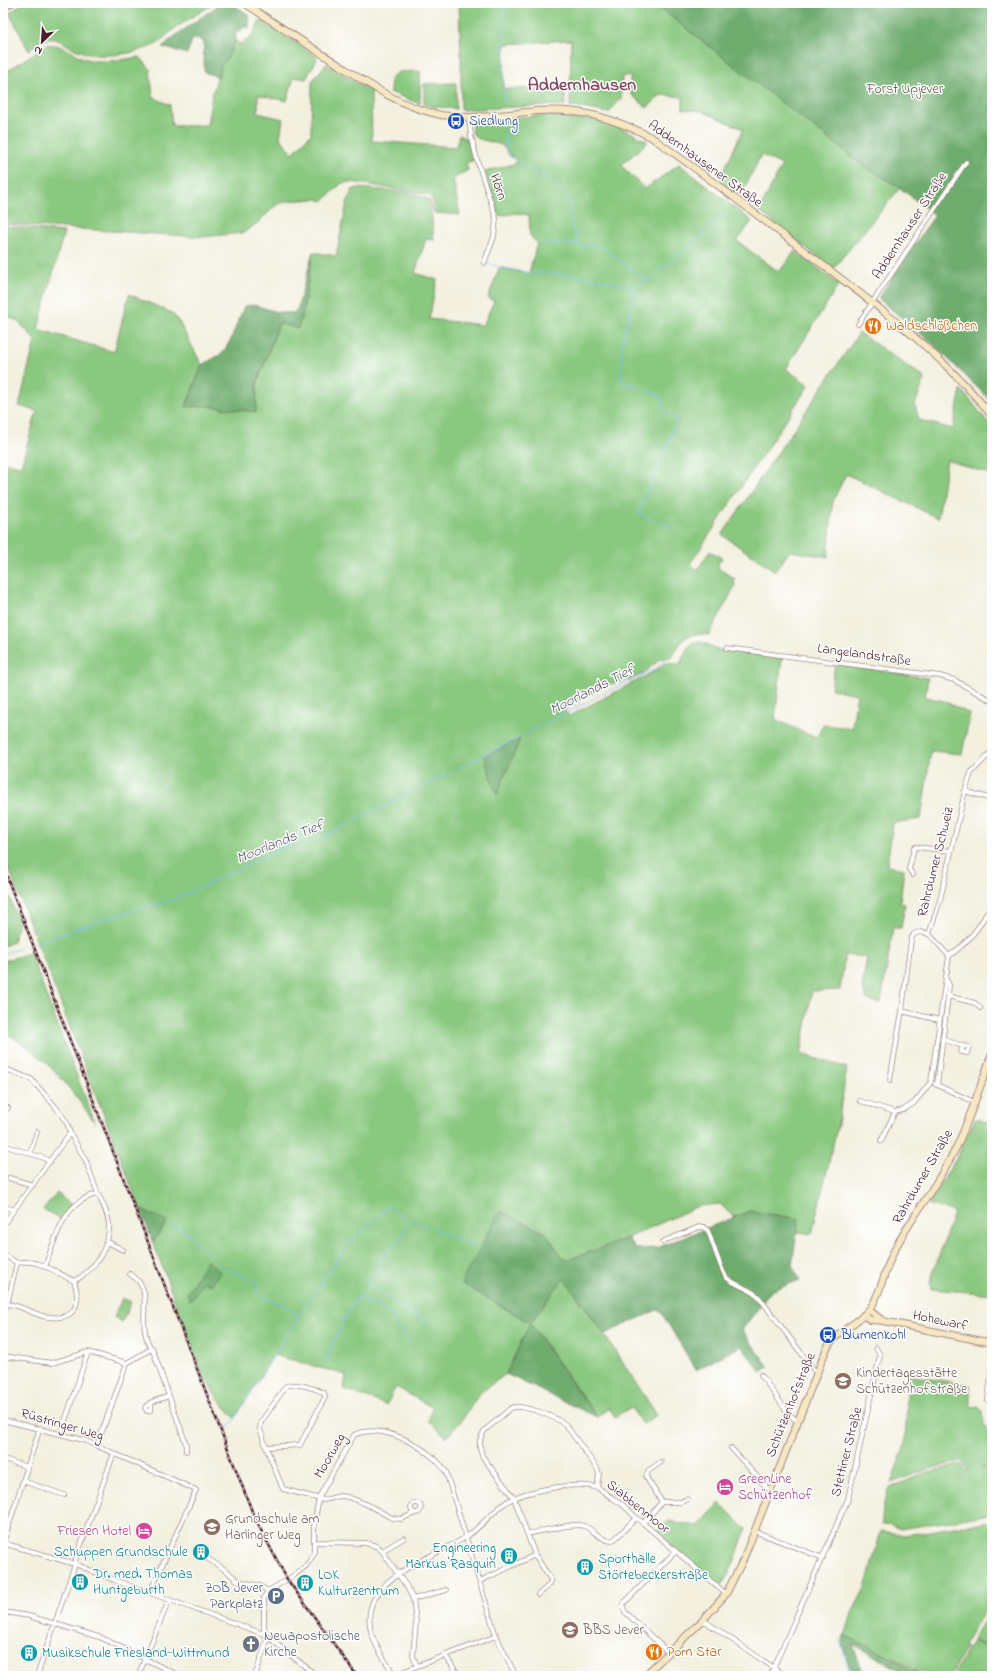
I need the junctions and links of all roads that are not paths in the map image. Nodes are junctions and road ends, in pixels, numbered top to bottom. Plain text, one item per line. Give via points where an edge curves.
1 (11, 3) edge
2 (244, 3) edge
3 (3, 8) edge
4 (469, 118) junction
5 (966, 162) dead end
6 (484, 263) dead end
7 (873, 303) junction
8 (858, 324) dead end
9 (992, 416) edge
10 (728, 648) dead end
11 (992, 701) edge
12 (992, 751) edge
13 (964, 791) junction
14 (992, 799) edge
15 (951, 851) junction
16 (913, 875) dead end
17 (992, 903) edge
18 (929, 934) junction
19 (949, 956) junction
20 (946, 979) junction
21 (948, 996) junction
22 (980, 1008) dead end
23 (902, 1011) junction
24 (939, 1020) junction
25 (942, 1039) junction
26 (963, 1046) dead end
27 (992, 1054) edge
28 (3, 1068) edge
29 (890, 1080) dead end
30 (930, 1082) junction
31 (937, 1085) junction
32 (860, 1101) dead end
33 (974, 1102) junction
34 (3, 1107) edge
35 (8, 1108) dead end
36 (895, 1112) junction
37 (37, 1132) dead end
38 (70, 1133) junction
39 (881, 1141) dead end
40 (3, 1145) edge
41 (30, 1154) junction
42 (50, 1162) junction
43 (9, 1178) dead end
44 (33, 1185) junction
45 (98, 1194) junction
46 (3, 1206) edge
47 (14, 1210) junction
48 (3, 1226) edge
49 (106, 1241) junction
50 (662, 1242) dead end
51 (123, 1250) dead end
52 (3, 1254) edge
53 (17, 1263) junction
54 (45, 1267) junction
55 (130, 1274) dead end
56 (74, 1281) junction
57 (7, 1304) junction
58 (869, 1310) junction
59 (3, 1312) edge
60 (863, 1315) junction
61 (884, 1321) junction
62 (992, 1343) edge
63 (876, 1348) dead end
64 (152, 1349) junction
65 (88, 1352) junction
66 (3, 1356) edge
67 (127, 1363) junction
68 (992, 1367) edge
69 (817, 1372) junction
70 (761, 1375) dead end
71 (169, 1396) junction
72 (151, 1402) dead end
73 (992, 1404) edge
74 (3, 1420) edge
75 (797, 1421) junction
76 (40, 1428) junction
77 (61, 1433) junction
78 (97, 1445) junction
79 (266, 1446) junction
80 (730, 1448) dead end
81 (186, 1451) dead end
82 (114, 1452) junction
83 (7, 1460) dead end
84 (661, 1462) dead end
85 (27, 1468) junction
86 (23, 1481) junction
87 (597, 1487) junction
88 (770, 1492) junction
89 (64, 1495) dead end
90 (319, 1497) junction
91 (514, 1498) junction
92 (687, 1499) dead end
93 (662, 1502) junction
94 (414, 1513) dead end
95 (636, 1518) junction
96 (643, 1523) junction
97 (754, 1531) junction
98 (527, 1534) junction
99 (466, 1537) junction
100 (404, 1538) dead end
101 (315, 1542) junction
102 (3, 1543) edge
103 (382, 1551) junction
104 (676, 1551) junction
105 (535, 1555) junction
106 (205, 1557) dead end
107 (823, 1558) junction
108 (75, 1564) junction
109 (399, 1574) junction
110 (480, 1582) junction
111 (446, 1590) dead end
112 (268, 1591) junction
113 (150, 1592) junction
114 (726, 1594) junction
115 (538, 1595) dead end
116 (413, 1599) junction
117 (170, 1600) junction
118 (3, 1606) edge
119 (4, 1612) edge
120 (702, 1621) junction
121 (55, 1623) junction
122 (3, 1631) edge
123 (266, 1635) junction
124 (496, 1636) junction
125 (669, 1653) junction
126 (446, 1655) junction
127 (145, 1659) junction
128 (416, 1666) junction
129 (773, 1668) junction
130 (394, 1675) edge
131 (37, 1676) edge
132 (138, 1676) edge
133 (180, 1676) edge
134 (255, 1676) edge
135 (317, 1676) edge
136 (459, 1676) edge
137 (516, 1676) edge
138 (644, 1676) edge
139 (770, 1676) edge
140 (786, 1676) edge

1 - 3 street
2 - 4 street, Addernhausener Straße via 392,98 427,111
4 - 6 street, Hörn via 478,163 496,218 494,237
4 - 7 street, Addernhausener Straße via 537,111 567,111 596,115 625,124 673,152
5 - 7 street, Addernhauser Straße
7 - 8 street, Addernhauser Straße
7 - 9 street, Addernhausener Straße via 938,357
10 - 11 street, Langelandstraße via 940,676 954,680
12 - 13 street, Rahrdumer Schweiz via 971,773
13 - 14 street
13 - 15 street, Rahrdumer Schweiz
15 - 16 street via 914,848 909,869
15 - 18 street, Rahrdumer Schweiz
17 - 19 street via 971,938
18 - 19 street, Rahrdumer Schweiz
18 - 23 street via 920,932 914,934 911,939
19 - 20 street
20 - 21 street via 949,985
20 - 24 street
21 - 22 street via 976,1003
21 - 25 street
23 - 24 street
23 - 29 street
24 - 30 street
25 - 26 street
25 - 31 street
27 - 33 street, Rahrdumer Straße
28 - 38 street via 31,1078 55,1106 67,1123
30 - 31 street
30 - 36 street via 914,1103
31 - 33 street
32 - 36 street
33 - 58 street, Rahrdumer Straße via 954,1151 896,1246
34 - 35 street
36 - 39 street
37 - 41 street
38 - 42 street
38 - 45 street via 86,1161
40 - 41 street
41 - 42 street
42 - 44 street
43 - 44 street
44 - 47 street
45 - 49 street via 109,1228
45 - 54 street via 79,1201 71,1209 56,1235
46 - 47 street
47 - 48 street
49 - 51 street
49 - 56 street via 93,1268
50 - 69 street via 704,1227 708,1231 725,1277 758,1296
52 - 53 street
53 - 54 street via 24,1261
53 - 57 street
54 - 56 street
55 - 64 street via 138,1280 144,1296 145,1331
56 - 57 street via 78,1300 70,1314 42,1315 14,1304
57 - 59 street
58 - 60 street, Schützenhofstraße
58 - 61 street, Hohewarf
60 - 61 street, Hohewarf via 871,1320
60 - 69 street, Schützenhofstraße via 833,1338
61 - 62 street, Hohewarf
63 - 107 street, Stettiner Straße via 880,1355 853,1482
64 - 67 street
64 - 71 street
65 - 66 street via 52,1363
65 - 67 street
65 - 77 street
67 - 78 street
68 - 73 street via 988,1400
69 - 75 street, Schützenhofstraße
70 - 75 street via 788,1413
71 - 72 street
71 - 81 street via 186,1444
74 - 76 street, Rüstringer Weg
75 - 88 street, Schützenhofstraße
76 - 77 street, Rüstringer Weg
76 - 85 street
77 - 78 street, Rüstringer Weg
78 - 82 street, Rüstringer Weg
79 - 79 street via 300,1444 325,1397 324,1393 291,1384 286,1386 261,1422 260,1429
79 - 90 street via 283,1489
80 - 88 street
82 - 108 street
82 - 113 street, Rüstringer Weg via 196,1490
83 - 85 street
84 - 93 street via 648,1471 646,1477
85 - 86 street
86 - 89 street
86 - 102 street
87 - 91 street, Siabbenmoor via 571,1485
87 - 91 street via 597,1468 565,1424 515,1406 484,1431 480,1440 482,1456
87 - 95 street, Siabbenmoor
88 - 97 street, Schützenhofstraße
90 - 94 street via 324,1500 348,1497 392,1518 401,1519
90 - 99 street, Moorweg via 354,1435 362,1430 371,1430 406,1438 443,1467
90 - 101 street, Moorweg via 314,1526
91 - 98 street
91 - 99 street, Siabbenmoor via 505,1502 486,1522
92 - 93 street via 681,1502
93 - 96 street
95 - 96 street, Siabbenmoor
95 - 98 street via 611,1541 602,1539 582,1525
96 - 104 street, Siabbenmoor
97 - 107 street
97 - 114 street, Schützenhofstraße via 736,1577
98 - 105 street
99 - 109 street, Siabbenmoor
99 - 110 street, Moorweg
100 - 103 street
101 - 103 street via 366,1543
101 - 112 street, Moorweg via 314,1554 306,1566
102 - 108 street
103 - 109 street
104 - 114 street, Siabbenmoor
104 - 125 street via 623,1604 625,1612
105 - 110 street
105 - 115 street via 551,1580
106 - 112 street via 238,1581 260,1586
107 - 129 street, Stettiner Straße
108 - 113 street
108 - 121 street
109 - 116 street
109 - 130 street, Siabbenmoor via 380,1589 372,1604 370,1615 376,1645
110 - 124 street, Moorweg
111 - 116 street
112 - 123 street via 264,1597
113 - 117 street
114 - 120 street, Schützenhofstraße
116 - 128 street via 416,1622 413,1656
117 - 123 street
117 - 127 street
118 - 119 street
119 - 121 street
119 - 122 street
120 - 125 street, Schützenhofstraße
120 - 129 street
121 - 127 street via 102,1638
121 - 131 street
123 - 134 street
123 - 135 street
124 - 126 street
124 - 137 street, Moorweg
125 - 138 street, Schützenhofstraße
126 - 128 street
126 - 136 street
127 - 132 street
127 - 133 street
128 - 130 street
129 - 139 street, Stettiner Straße
129 - 140 street

